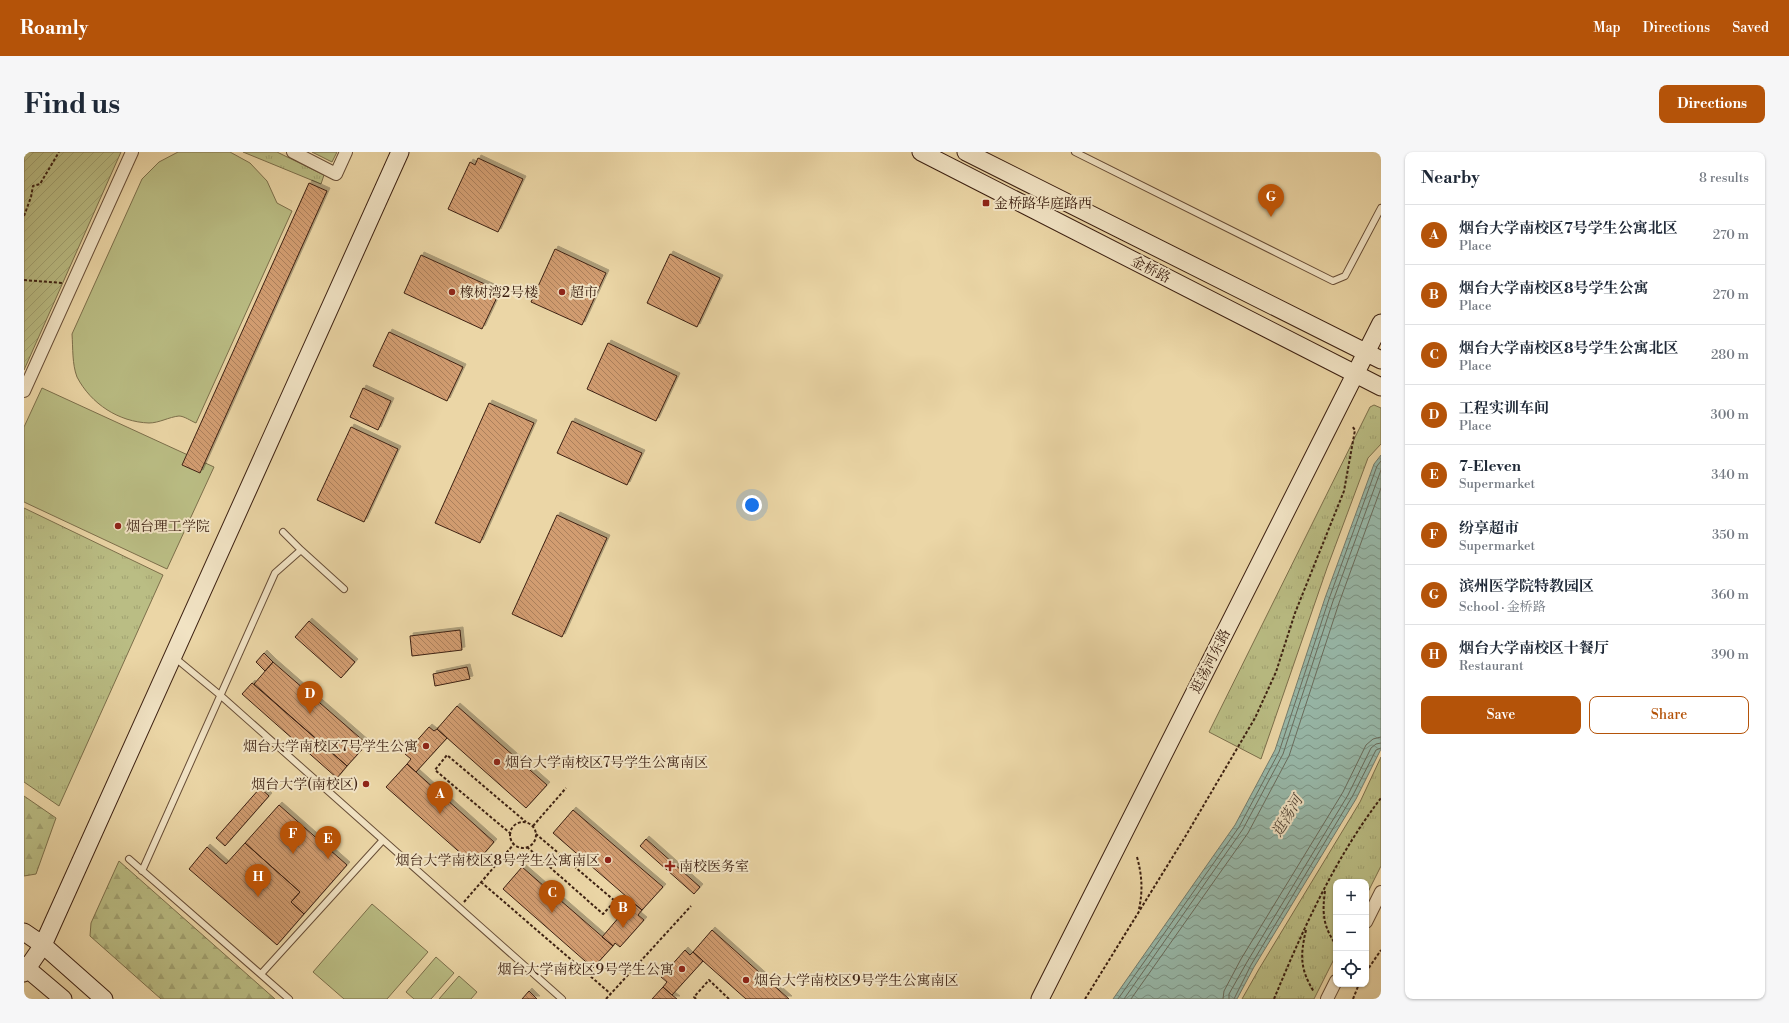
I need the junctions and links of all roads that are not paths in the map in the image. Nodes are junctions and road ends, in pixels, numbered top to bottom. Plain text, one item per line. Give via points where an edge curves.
1 (132, 152) edge
2 (293, 152) edge
3 (346, 152) edge
4 (400, 152) edge
5 (921, 152) edge
6 (966, 152) edge
7 (1075, 152) edge
8 (1381, 208) edge
9 (1381, 323) edge
10 (1374, 356) edge
11 (1354, 374) junction
12 (1381, 386) edge
13 (24, 390) edge
14 (283, 532) dead end
15 (301, 550) junction
16 (344, 589) dead end
17 (173, 656) junction
18 (220, 694) junction
19 (384, 840) junction
20 (129, 859) dead end
21 (142, 871) junction
22 (1381, 892) edge
23 (1369, 916) edge
24 (24, 932) edge
25 (43, 945) junction
26 (25, 969) edge
27 (261, 974) junction
28 (1333, 987) edge
29 (63, 999) edge
30 (104, 999) edge
31 (289, 999) edge
32 (562, 999) edge
33 (1040, 999) edge
34 (1327, 999) edge

1 - 13 street
2 - 3 street via 336,174
4 - 17 street
5 - 11 street, 金桥路
6 - 10 street, 金桥路
7 - 8 lane via 1333,281 1345,276
9 - 10 street, 逛荡河东路
10 - 11 street, 逛荡河东路
11 - 12 street, 金桥路
11 - 33 street, 逛荡河东路
14 - 15 lane
15 - 16 lane
15 - 18 lane via 275,573
17 - 18 lane
17 - 25 street
18 - 19 lane
18 - 21 lane
19 - 27 lane
19 - 32 lane
20 - 21 lane
21 - 27 lane
22 - 23 street
24 - 25 street
25 - 26 street
25 - 30 street
26 - 29 street
27 - 31 lane
28 - 34 street

